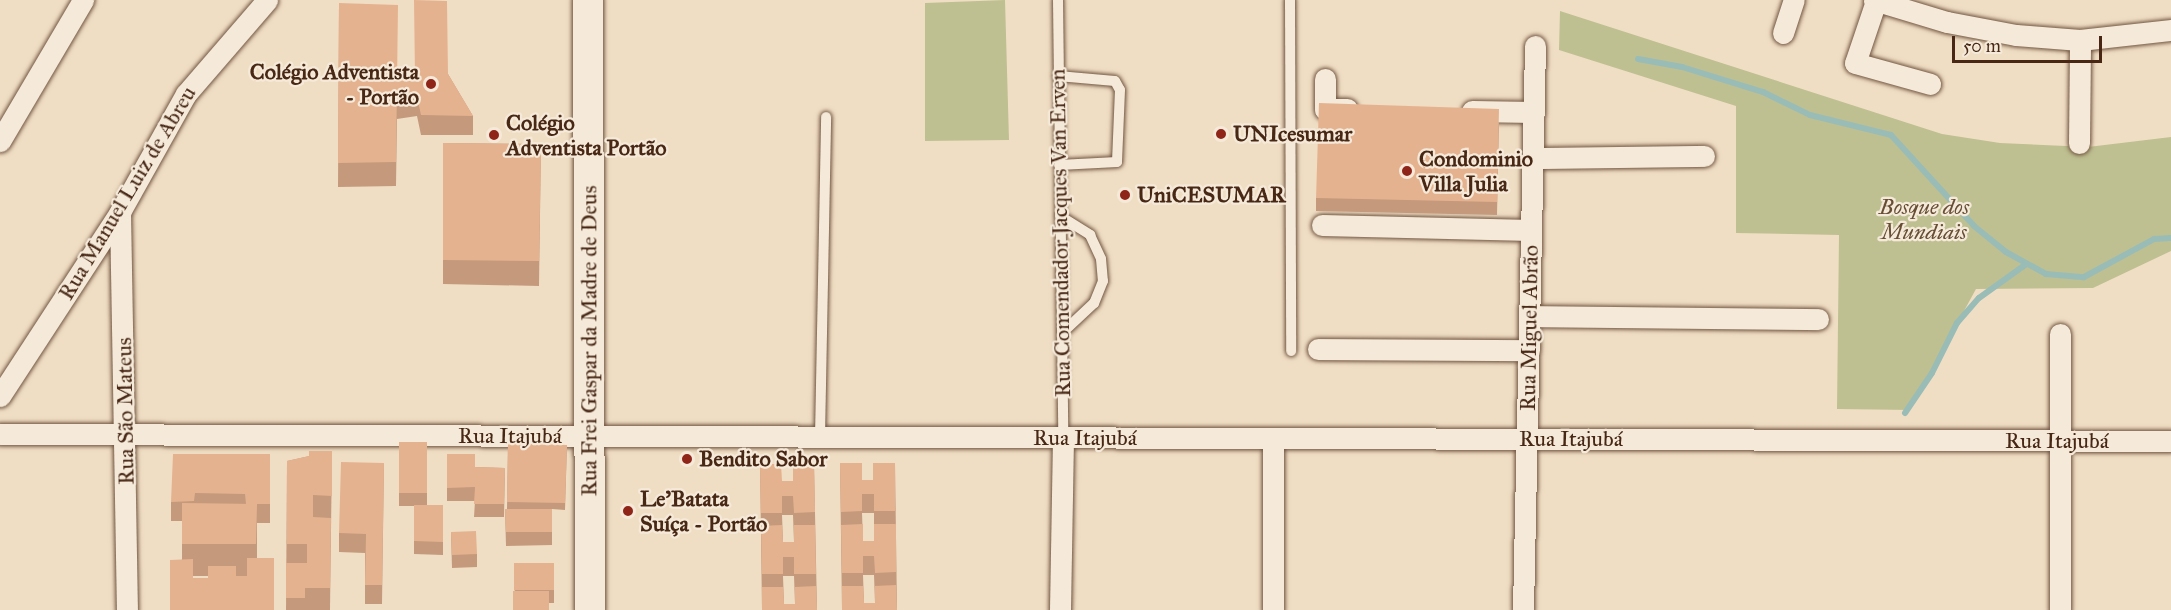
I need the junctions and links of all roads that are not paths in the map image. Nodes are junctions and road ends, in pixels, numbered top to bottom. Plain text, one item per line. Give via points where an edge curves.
1 (83, 0) edge
2 (267, 0) edge
3 (588, 0) edge
4 (1058, 0) edge
5 (1290, 0) edge
6 (1794, 0) edge
7 (1875, 0) edge
8 (2171, 30) edge
9 (1783, 33) dead end
10 (2079, 40) junction
11 (1535, 46) dead end
12 (1058, 76) junction
13 (1325, 79) dead end
14 (1930, 84) dead end
15 (1370, 110) edge
16 (1449, 110) edge
17 (1534, 112) junction
18 (826, 117) dead end
19 (0, 141) edge
20 (2079, 143) dead end
21 (1704, 156) dead end
22 (1533, 158) junction
23 (1059, 165) junction
24 (120, 212) junction
25 (1060, 216) junction
26 (1322, 225) dead end
27 (1531, 230) junction
28 (1530, 316) junction
29 (1818, 319) dead end
30 (1062, 333) junction
31 (2060, 334) dead end
32 (1318, 349) dead end
33 (1529, 350) junction
34 (1291, 351) dead end
35 (0, 396) edge
36 (0, 434) edge
37 (126, 435) junction
38 (590, 436) junction
39 (820, 437) junction
40 (1063, 438) junction
41 (1273, 438) junction
42 (1527, 439) junction
43 (2060, 441) junction
44 (2171, 441) edge
45 (127, 610) edge
46 (590, 610) edge
47 (1060, 610) edge
48 (1273, 610) edge
49 (1523, 610) edge
50 (2060, 610) edge

1 - 19 street
2 - 24 street, Rua Manuel Luiz de Abreu via 186,94
3 - 38 street, Rua Frei Gaspar da Madre de Deus
4 - 12 lane, Rua Comendador Jacques Van Erven
5 - 34 lane
6 - 9 street
7 - 10 street via 1982,29
7 - 14 street via 1856,63
8 - 10 street
10 - 20 street
11 - 17 street, Rua Miguel Abrão
12 - 23 lane, Rua Comendador Jacques Van Erven
12 - 23 lane via 1114,81 1120,90 1117,162
13 - 15 street via 1325,109
16 - 17 street
17 - 22 street, Rua Miguel Abrão
18 - 39 lane
21 - 22 street
22 - 27 street, Rua Miguel Abrão
23 - 25 lane, Rua Comendador Jacques Van Erven
24 - 35 street, Rua Manuel Luiz de Abreu
24 - 37 street, Rua São Mateus
25 - 30 lane, Rua Comendador Jacques Van Erven
25 - 30 lane via 1090,235 1101,259 1102,281 1094,303
26 - 27 street
27 - 28 street, Rua Miguel Abrão
28 - 29 street
28 - 33 street, Rua Miguel Abrão
30 - 40 lane, Rua Comendador Jacques Van Erven
31 - 43 street
32 - 33 street
33 - 42 street, Rua Miguel Abrão
36 - 37 street, Rua Itajubá
37 - 38 street, Rua Itajubá
37 - 45 street, Rua São Mateus
38 - 39 street, Rua Itajubá
38 - 46 street, Rua Frei Gaspar da Madre de Deus
39 - 40 street, Rua Itajubá
40 - 41 street, Rua Itajubá
40 - 47 street, Rua Comendador Jacques Van Erven
41 - 42 street, Rua Itajubá
41 - 48 street
42 - 43 street, Rua Itajubá
42 - 49 street, Rua Miguel Abrão
43 - 44 street, Rua Itajubá
43 - 50 street

